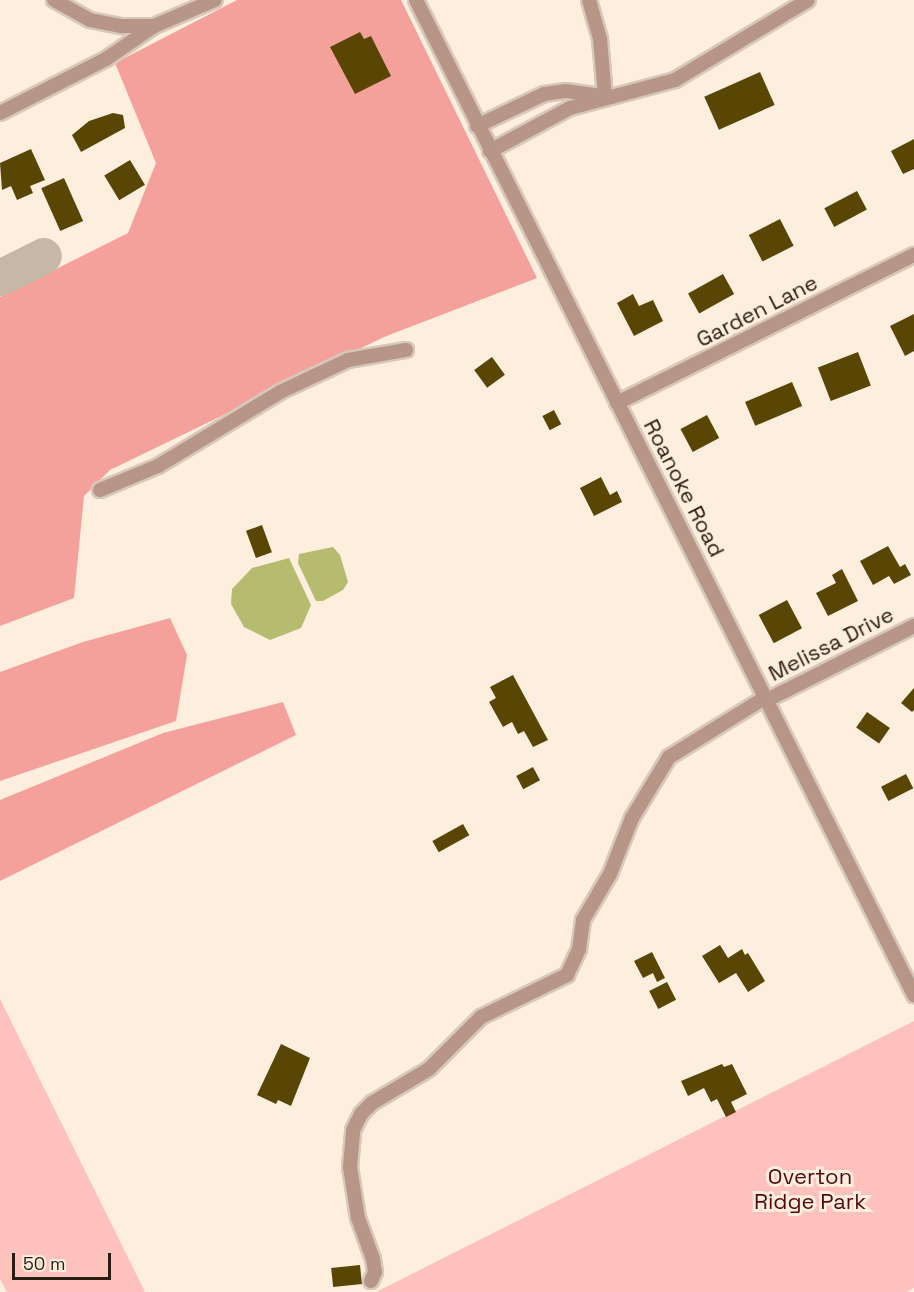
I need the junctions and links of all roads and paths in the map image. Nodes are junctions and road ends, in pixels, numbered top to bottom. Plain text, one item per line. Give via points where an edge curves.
1 (54, 0) edge
2 (215, 0) edge
3 (416, 0) edge
4 (589, 0) edge
5 (808, 0) edge
6 (154, 26) junction
7 (605, 96) junction
8 (0, 113) edge
9 (477, 126) junction
10 (490, 152) junction
11 (914, 255) edge
12 (406, 350) dead end
13 (618, 403) junction
14 (100, 490) dead end
15 (914, 626) edge
16 (766, 698) junction
17 (914, 995) edge
18 (371, 1281) dead end

1 - 6 street via 90,20
2 - 6 street
3 - 9 street, Roanoke Road
4 - 7 street via 600,39
5 - 7 street via 675,80
6 - 8 street via 106,59
7 - 9 street via 566,90 544,94
7 - 10 street via 570,108
9 - 10 street, Roanoke Road
10 - 13 street, Roanoke Road
11 - 13 street, Garden Lane
12 - 14 street via 348,360 280,392 158,466
13 - 16 street, Roanoke Road
15 - 16 street, Melissa Drive
16 - 17 street, Roanoke Road
16 - 18 street, Melissa Drive via 669,757 632,818 610,874 583,920 579,949 567,975 481,1017 429,1069 372,1103 361,1114 353,1130 350,1167 358,1218 373,1259 375,1272

